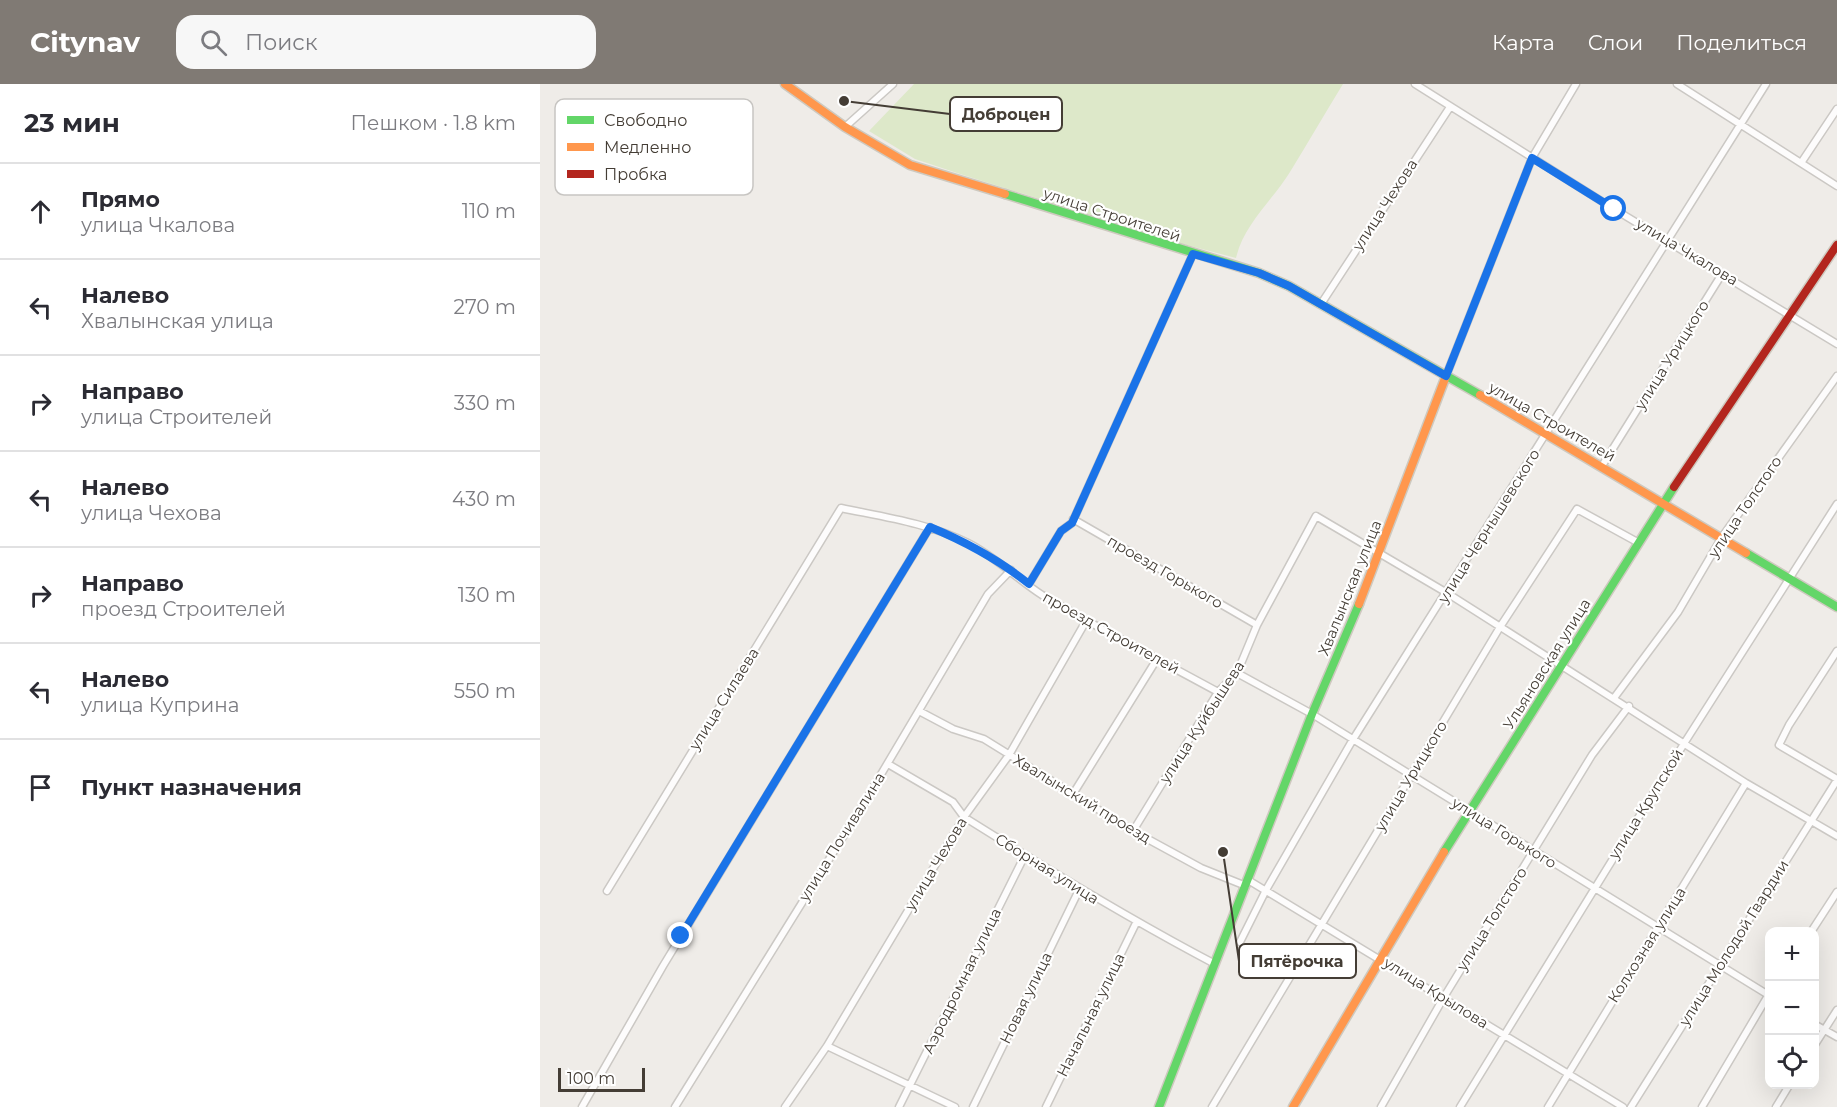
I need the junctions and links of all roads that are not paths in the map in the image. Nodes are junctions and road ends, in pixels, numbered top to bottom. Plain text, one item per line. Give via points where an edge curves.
1 (785, 84) edge
2 (893, 84) edge
3 (1415, 84) edge
4 (1576, 84) edge
5 (1677, 84) edge
6 (1766, 84) edge
7 (1450, 107) junction
8 (1837, 109) edge
9 (1740, 123) junction
10 (845, 127) junction
11 (1532, 158) junction
12 (1801, 163) junction
13 (1837, 186) edge
14 (1667, 240) junction
15 (1837, 245) edge
16 (1193, 254) junction
17 (1722, 274) junction
18 (1321, 304) junction
19 (1792, 314) junction
20 (1837, 344) edge
21 (1446, 376) junction
22 (1837, 376) edge
23 (1547, 434) junction
24 (1602, 466) junction
25 (1664, 502) junction
26 (1837, 504) edge
27 (841, 508) joint
28 (1074, 519) junction
29 (930, 527) junction
30 (1722, 537) junction
31 (1639, 543) junction
32 (1380, 554) junction
33 (1011, 570) junction
34 (1790, 578) junction
35 (1029, 584) junction
36 (1447, 593) junction
37 (1837, 607) edge
38 (1086, 621) junction
39 (1257, 624) junction
40 (1500, 627) junction
41 (1837, 651) edge
42 (1157, 659) junction
43 (1562, 666) junction
44 (1237, 673) junction
45 (1218, 692) junction
46 (1614, 698) junction
47 (1629, 706) junction
48 (919, 711) junction
49 (1312, 714) junction
50 (1352, 741) junction
51 (1684, 742) junction
52 (1009, 755) junction
53 (888, 764) junction
54 (1410, 776) junction
55 (1837, 780) edge
56 (1746, 783) junction
57 (1073, 794) junction
58 (1469, 811) junction
59 (964, 818) junction
60 (1811, 820) junction
61 (1134, 831) junction
62 (1837, 836) edge
63 (1534, 851) junction
64 (1024, 855) junction
65 (1247, 883) junction
66 (1595, 889) junction
67 (1080, 890) junction
68 (1266, 890) junction
69 (607, 891) dead end
70 (1837, 892) edge
71 (1136, 923) junction
72 (1324, 923) junction
73 (1813, 927) edge
74 (1658, 928) junction
75 (1240, 942) dead end
76 (1381, 959) junction
77 (1215, 964) junction
78 (1719, 965) junction
79 (1765, 993) edge
80 (1444, 997) junction
81 (1765, 1002) edge
82 (1837, 1010) edge
83 (1819, 1026) edge
84 (1825, 1030) junction
85 (1504, 1035) junction
86 (1837, 1037) edge
87 (1819, 1040) edge
88 (827, 1046) junction
89 (1569, 1073) junction
90 (910, 1086) junction
91 (1787, 1089) edge
92 (582, 1107) edge
93 (675, 1107) edge
94 (785, 1107) edge
95 (899, 1107) edge
96 (955, 1107) edge
97 (973, 1107) edge
98 (1046, 1107) edge
99 (1159, 1107) edge
100 (1212, 1107) edge
101 (1293, 1107) edge
102 (1381, 1107) edge
103 (1460, 1107) edge
104 (1548, 1107) edge
105 (1623, 1107) edge
106 (1631, 1107) edge
107 (1702, 1107) edge
108 (1776, 1107) edge

1 - 10 street, улица Строителей
2 - 10 street
3 - 7 street, улица Чкалова
4 - 11 street, Хвалынская улица
5 - 9 street
6 - 9 street, улица Чернышевского
7 - 11 street, улица Чкалова
7 - 18 street, улица Чехова
8 - 12 street
9 - 12 street
9 - 14 street, улица Чернышевского
10 - 16 street, улица Строителей via 910,165
11 - 14 street, улица Чкалова
11 - 21 street, Хвалынская улица
12 - 13 street
14 - 17 street, улица Чкалова
14 - 23 street, улица Чернышевского
15 - 19 street, Ульяновская улица
16 - 18 street, улица Строителей via 1259,273
16 - 28 street
17 - 19 street, улица Чкалова
17 - 24 street, улица Урицкого
18 - 21 street, улица Строителей
19 - 20 street, улица Чкалова
19 - 25 street, Ульяновская улица
21 - 23 street, улица Строителей
21 - 32 street, Хвалынская улица
22 - 30 street, улица Толстого
23 - 24 street, улица Строителей
23 - 36 street, улица Чернышевского
24 - 25 street, улица Строителей
25 - 30 street, улица Строителей
25 - 31 street, Ульяновская улица
26 - 34 street, улица Крупской
27 - 29 street, проезд Строителей
27 - 69 street, улица Силаева
28 - 35 street via 1061,531
28 - 39 street, проезд Горького
29 - 33 street, проезд Строителей via 968,543
29 - 92 street via 663,966
30 - 34 street, улица Строителей
30 - 46 street, улица Толстого via 1677,612
31 - 40 street, улица Урицкого via 1577,509
31 - 43 street, Ульяновская улица
32 - 36 street
32 - 39 street, улица Куйбышева via 1316,516
32 - 49 street, Хвалынская улица
33 - 35 street, проезд Строителей
33 - 48 street, улица Почивалина via 988,594
34 - 37 street, улица Строителей
34 - 51 street, улица Крупской
35 - 38 street, проезд Строителей
36 - 40 street
36 - 50 street, улица Чернышевского
38 - 42 street, проезд Строителей
38 - 52 street, улица Чехова
39 - 44 street, улица Куйбышева
40 - 43 street
40 - 54 street, улица Урицкого
41 - 55 street via 1779,745
42 - 45 street, проезд Строителей
42 - 57 street
43 - 46 street
43 - 58 street, Ульяновская улица
44 - 45 street, улица Куйбышева
44 - 49 street, улица Горького
45 - 61 street, улица Куйбышева
46 - 47 street
47 - 51 street
47 - 63 street, улица Толстого via 1592,754
48 - 52 street, Хвалынский проезд via 952,729 984,739
48 - 53 street, улица Почивалина
49 - 50 street, улица Горького
49 - 65 street, Хвалынская улица
50 - 54 street, улица Горького
50 - 68 street, улица Чернышевского
51 - 56 street
51 - 66 street, улица Крупской
52 - 57 street, Хвалынский проезд
52 - 59 street, улица Чехова
53 - 59 street, Сборная улица via 953,802
53 - 93 street, улица Почивалина
54 - 58 street, улица Горького
54 - 72 street, улица Урицкого
55 - 60 street, улица Молодой Гвардии
56 - 60 street
56 - 74 street, Колхозная улица
57 - 61 street, Хвалынский проезд
58 - 63 street, улица Горького
58 - 76 street, Ульяновская улица
59 - 64 street, Сборная улица
59 - 88 street, улица Чехова
60 - 62 street
60 - 78 street, улица Молодой Гвардии
61 - 65 street, Хвалынский проезд via 1201,868
63 - 66 street, улица Горького
63 - 80 street, улица Толстого
64 - 67 street, Сборная улица
64 - 90 street, Аэродромная улица
65 - 68 street, улица Крылова
65 - 77 street, Хвалынская улица
66 - 74 street, улица Горького
66 - 85 street, улица Крупской
67 - 71 street, Сборная улица
67 - 97 street, Новая улица
68 - 72 street, улица Крылова
68 - 75 street, улица Чернышевского
70 - 73 street
71 - 77 street, Сборная улица
71 - 98 street, Начальная улица
72 - 76 street, улица Крылова
72 - 100 street, улица Урицкого
74 - 78 street, улица Горького
74 - 89 street, Колхозная улица
76 - 80 street, улица Крылова
76 - 101 street, Ульяновская улица
77 - 99 street, Хвалынская улица
78 - 79 street, улица Горького
78 - 106 street, улица Молодой Гвардии
80 - 85 street, улица Крылова
80 - 102 street, улица Толстого
81 - 107 street
82 - 84 street
83 - 84 street
84 - 86 street
84 - 87 street
85 - 89 street, улица Крылова
85 - 103 street, улица Крупской
88 - 90 street
88 - 94 street, улица Чехова
89 - 104 street, Колхозная улица
89 - 105 street, улица Крылова
90 - 95 street, Аэродромная улица
90 - 96 street
91 - 108 street

